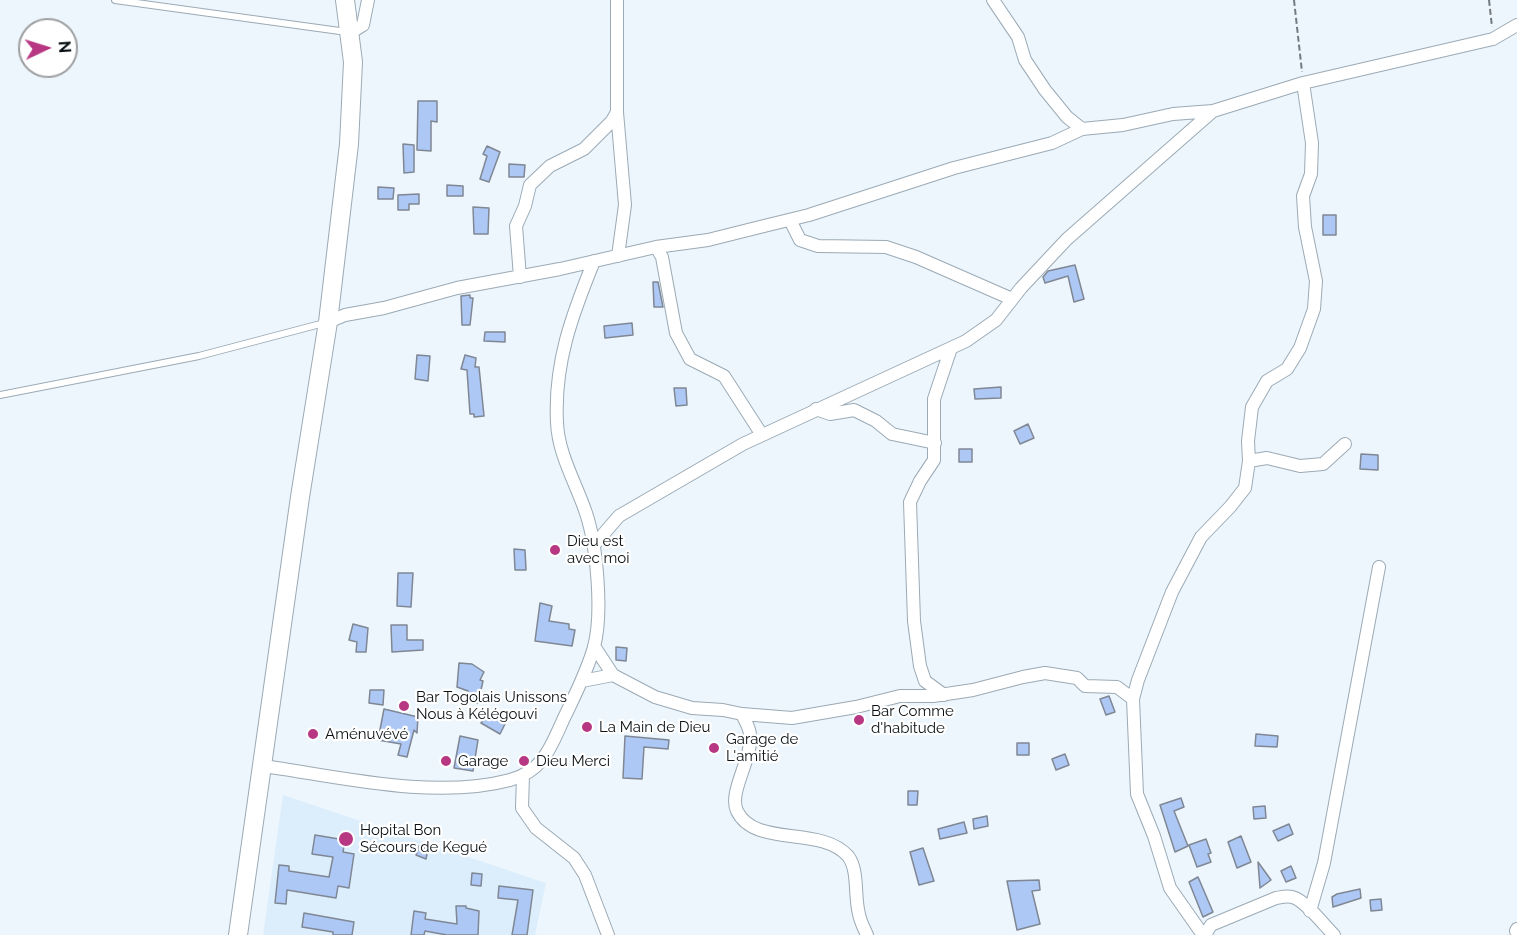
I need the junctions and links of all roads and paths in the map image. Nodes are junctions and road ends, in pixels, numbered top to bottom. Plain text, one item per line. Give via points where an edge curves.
1 (115, 0) edge
2 (345, 0) edge
3 (368, 0) edge
4 (617, 0) edge
5 (993, 0) edge
6 (1294, 0) edge
7 (1489, 0) edge
8 (1517, 26) edge
9 (350, 33) junction
10 (1493, 39) junction
11 (1303, 83) junction
12 (1213, 111) junction
13 (617, 112) junction
14 (1082, 129) junction
15 (790, 220) junction
16 (656, 248) junction
17 (618, 256) junction
18 (594, 261) junction
19 (520, 277) junction
20 (1012, 299) junction
21 (328, 322) junction
22 (951, 348) junction
23 (0, 395) edge
24 (816, 409) junction
25 (762, 435) junction
26 (935, 443) junction
27 (1345, 444) dead end
28 (1249, 461) junction
29 (594, 544) junction
30 (1379, 567) dead end
31 (594, 646) junction
32 (614, 675) junction
33 (582, 681) junction
34 (944, 694) junction
35 (1133, 699) junction
36 (742, 714) junction
37 (264, 766) junction
38 (524, 775) junction
39 (1310, 911) junction
40 (238, 935) edge
41 (608, 935) edge
42 (867, 935) edge
43 (1204, 935) edge
44 (1334, 935) edge

1 - 9 lane
2 - 9 main road
3 - 9 street via 363,26
4 - 13 street
5 - 14 street via 1018,37 1024,60 1067,117
6 - 11 path
7 - 10 path
8 - 10 street
9 - 21 main road via 353,97
10 - 11 street
11 - 12 street
11 - 28 street via 1312,143 1311,174 1303,196 1316,281 1314,309 1300,348 1287,369 1267,381 1252,406
12 - 14 street
12 - 20 street via 1067,239
13 - 17 street via 625,206
13 - 19 street via 584,149 550,166 530,185 516,226
14 - 15 street via 1052,143 954,168
15 - 16 street
15 - 20 street via 800,240 818,246 886,247 916,256
16 - 17 street
16 - 25 street via 662,257 676,333 690,359 724,376
17 - 18 street
18 - 19 street
18 - 29 street via 563,349 556,398 560,442
19 - 21 street via 457,288
20 - 22 street via 996,320
21 - 23 lane via 199,356
21 - 37 main road
22 - 24 street
22 - 26 street via 934,399
24 - 25 street
24 - 26 street via 830,414 854,410 891,434
25 - 29 street via 619,516
26 - 34 street via 934,460 910,502 914,621 926,681
27 - 28 street via 1323,464 1300,466 1267,458
28 - 35 street via 1245,488 1201,537 1172,592
29 - 31 street via 598,615
30 - 39 street via 1324,863
31 - 32 street
31 - 33 street
32 - 33 street
32 - 36 street via 692,708
33 - 38 street via 548,752 535,769
34 - 35 street via 1045,673 1077,678 1085,686 1117,687
34 - 36 street via 900,696 792,718
35 - 43 street via 1137,794 1170,888
36 - 42 street via 750,733 750,746 735,797 736,810 756,829 822,841 847,855 855,868 859,914
37 - 38 street via 449,789 478,787
37 - 40 main road
38 - 41 street via 522,808 537,828 574,858 585,875
39 - 43 street via 1294,897 1276,898 1211,925
39 - 44 street

